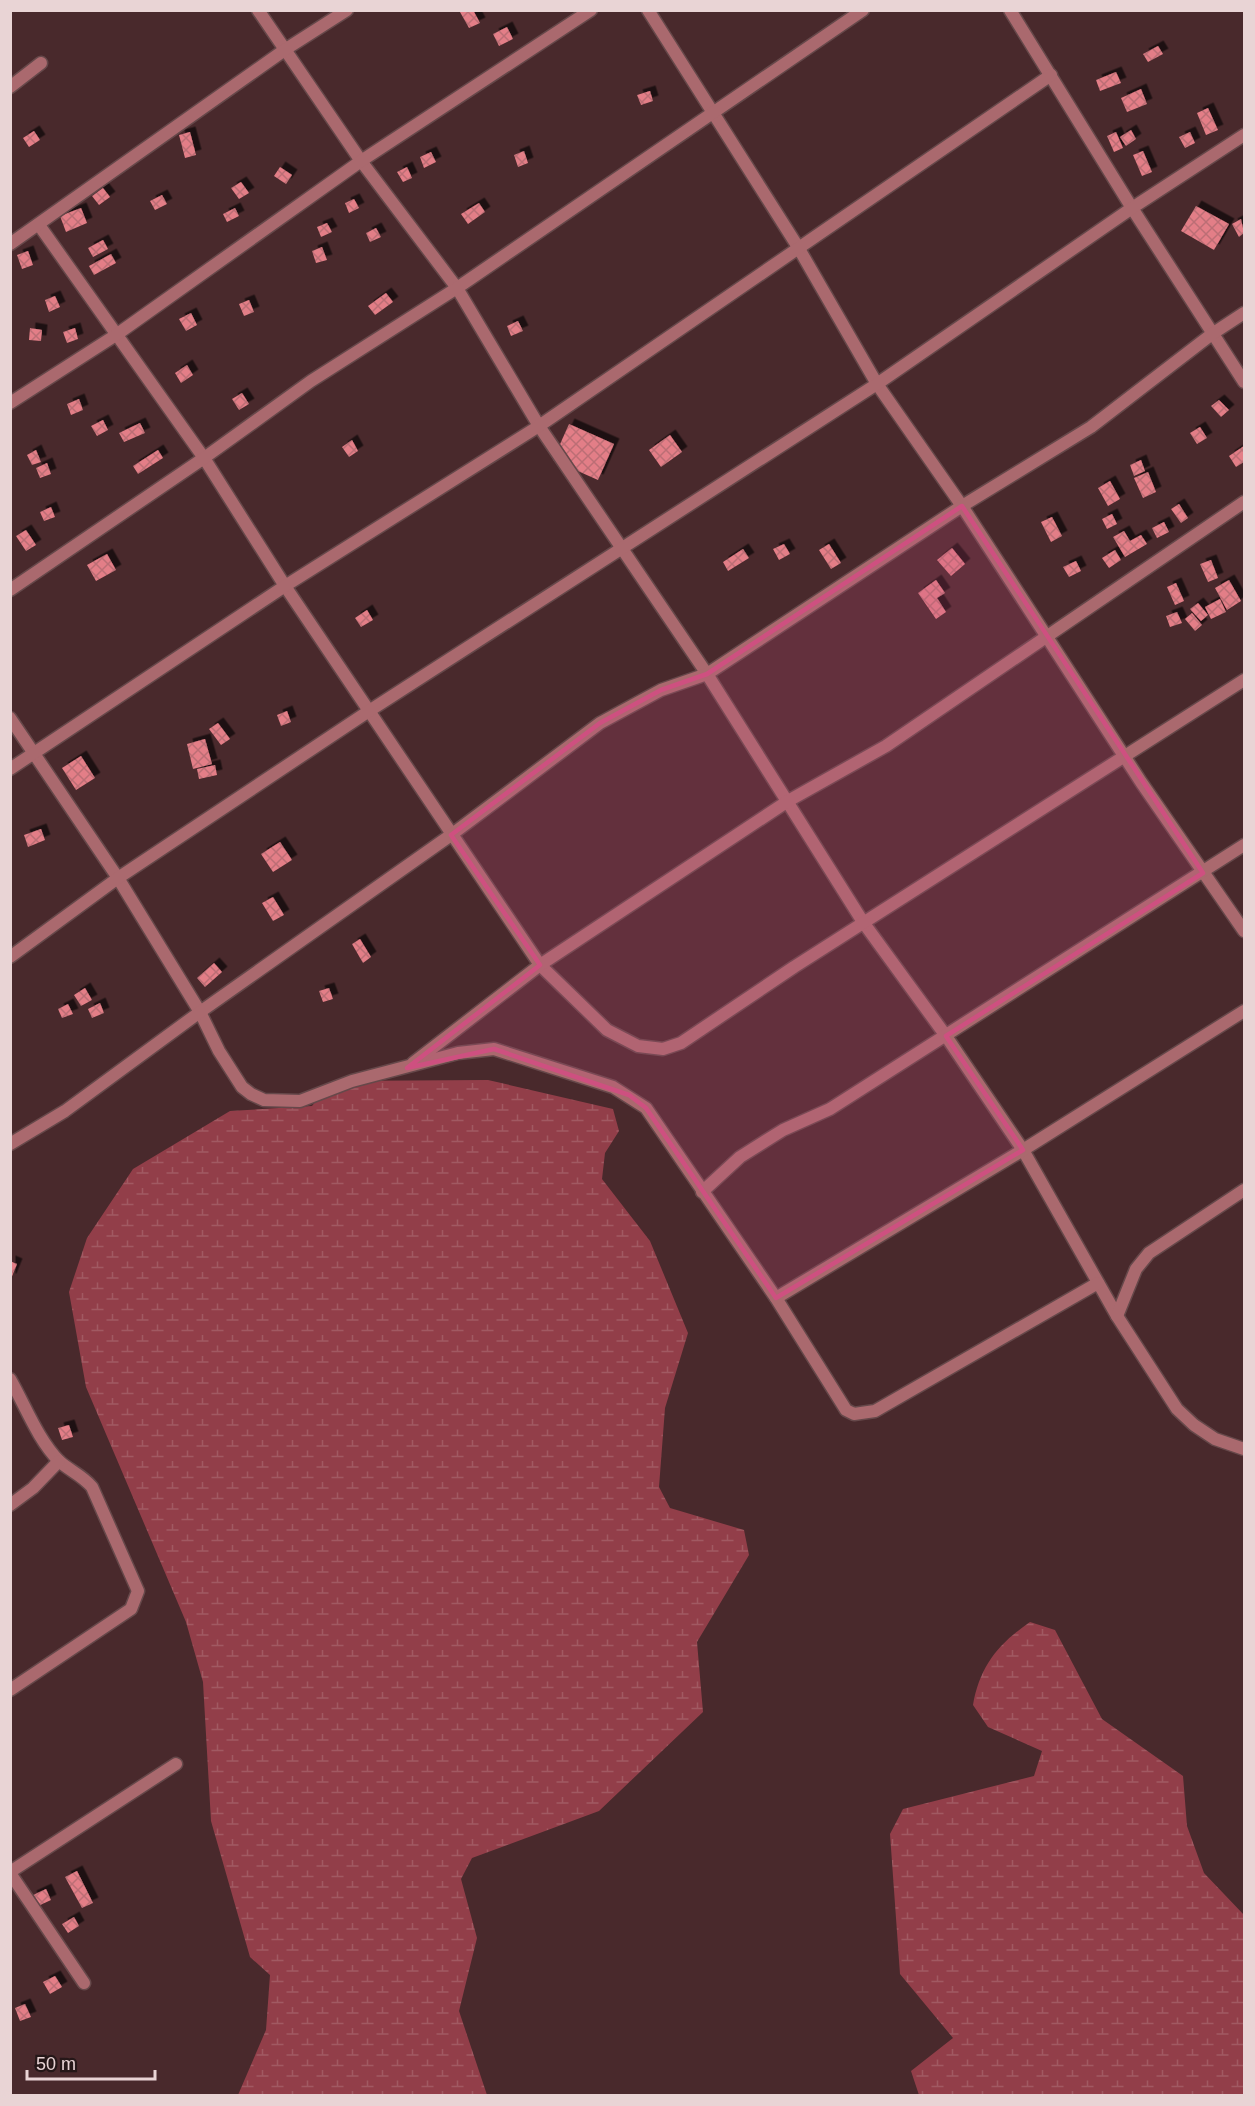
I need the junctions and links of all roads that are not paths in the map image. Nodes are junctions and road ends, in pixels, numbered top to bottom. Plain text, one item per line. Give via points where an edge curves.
1 (258, 10) edge
2 (347, 10) edge
3 (591, 10) edge
4 (648, 10) edge
5 (863, 10) edge
6 (1010, 10) edge
7 (286, 49) junction
8 (41, 63) dead end
9 (1051, 75) junction
10 (10, 87) edge
11 (713, 113) junction
12 (1245, 135) edge
13 (361, 161) junction
14 (1132, 208) junction
15 (39, 225) junction
16 (10, 244) edge
17 (798, 247) junction
18 (457, 288) junction
19 (1245, 313) edge
20 (1212, 334) junction
21 (116, 335) junction
22 (1245, 382) edge
23 (878, 384) junction
24 (10, 403) edge
25 (539, 426) junction
26 (204, 458) junction
27 (1245, 502) edge
28 (962, 506) junction
29 (620, 547) junction
30 (285, 586) junction
31 (10, 590) edge
32 (1048, 636) junction
33 (707, 674) junction
34 (1245, 680) edge
35 (369, 711) junction
36 (10, 718) edge
37 (34, 753) junction
38 (1124, 755) junction
39 (10, 769) edge
40 (788, 801) junction
41 (451, 835) junction
42 (1245, 846) edge
43 (1203, 873) junction
44 (118, 878) junction
45 (863, 922) junction
46 (1245, 931) edge
47 (10, 957) edge
48 (540, 964) junction
49 (1245, 1011) edge
50 (200, 1012) junction
51 (946, 1036) junction
52 (407, 1068) junction
53 (10, 1144) edge
54 (1023, 1150) junction
55 (1245, 1190) edge
56 (702, 1192) junction
57 (1098, 1283) junction
58 (776, 1299) junction
59 (1117, 1316) junction
60 (10, 1379) edge
61 (1245, 1449) edge
62 (59, 1461) junction
63 (10, 1504) edge
64 (10, 1690) edge
65 (176, 1764) dead end
66 (10, 1873) edge
67 (84, 1983) dead end

1 - 7 street
2 - 7 street
3 - 13 street
4 - 11 street
5 - 11 street
6 - 9 street
7 - 13 street
7 - 15 street
8 - 10 street
9 - 14 street
9 - 17 street
11 - 17 street
11 - 18 street
12 - 14 street
13 - 18 street
13 - 21 street
14 - 20 street
14 - 23 street
15 - 16 street
15 - 21 street
17 - 23 street
17 - 25 street
18 - 25 street
18 - 26 street via 311,381
19 - 20 street
20 - 22 street
20 - 28 street via 1090,427
21 - 24 street
21 - 26 street
23 - 28 street
23 - 29 street
25 - 29 street
25 - 30 street
26 - 30 street
26 - 31 street
27 - 32 street
28 - 32 street
28 - 33 street
29 - 33 street
29 - 35 street
30 - 35 street
30 - 37 street
32 - 38 street
32 - 40 street via 886,746
33 - 40 street
33 - 41 street via 661,690 600,723
34 - 38 street
35 - 41 street
35 - 44 street
36 - 37 street
37 - 39 street
37 - 44 street
38 - 43 street
38 - 45 street
40 - 45 street
40 - 48 street
41 - 48 street
41 - 50 street
42 - 43 street
43 - 46 street
43 - 51 street
44 - 47 street
44 - 50 street
45 - 48 street via 681,1043 663,1048 638,1046 607,1030
45 - 51 street
48 - 52 street
49 - 54 street
50 - 52 street via 242,1087 264,1101 300,1101 352,1081
50 - 53 street via 65,1111
51 - 54 street
51 - 56 street via 830,1109 783,1130 749,1152
52 - 56 street via 475,1050 494,1049 613,1087 646,1108
54 - 57 street
54 - 58 street
55 - 59 street via 1149,1253 1136,1269
56 - 58 street
57 - 58 street via 875,1411 854,1414 840,1403
57 - 59 street
59 - 61 street via 1177,1409 1215,1439
60 - 62 street
62 - 63 street via 33,1488
62 - 64 street via 81,1474 92,1487 138,1591 136,1601 131,1609
65 - 66 street
66 - 67 street

